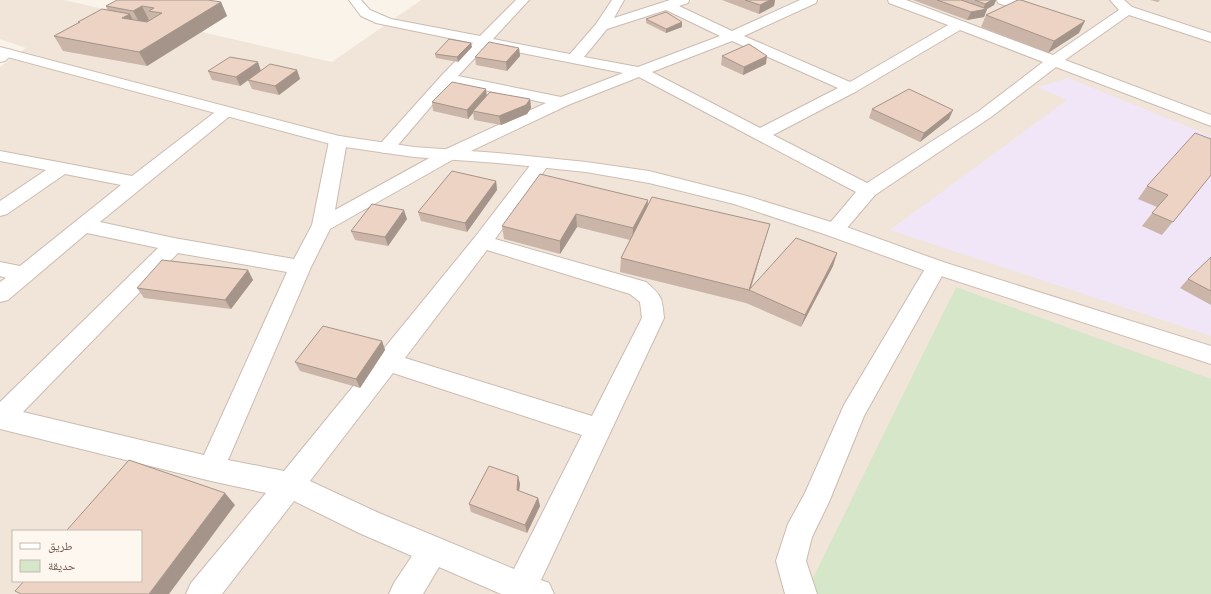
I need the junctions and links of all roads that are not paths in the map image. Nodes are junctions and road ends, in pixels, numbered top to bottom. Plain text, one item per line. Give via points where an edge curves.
1 (355, 0) edge
2 (523, 0) edge
3 (618, 0) edge
4 (683, 0) edge
5 (894, 0) edge
6 (1003, 0) edge
7 (800, 2) edge
8 (1122, 5) edge
9 (669, 6) junction
10 (1053, 17) edge
11 (960, 24) junction
12 (602, 26) junction
13 (732, 36) junction
14 (1211, 38) edge
15 (484, 40) junction
16 (2, 54) edge
17 (574, 59) junction
18 (1053, 62) junction
19 (640, 72) junction
20 (447, 78) junction
21 (851, 88) junction
22 (562, 102) junction
23 (225, 112) junction
24 (1211, 122) edge
25 (759, 135) junction
26 (338, 141) junction
27 (386, 148) junction
28 (448, 155) junction
29 (0, 156) edge
30 (541, 163) junction
31 (61, 168) junction
32 (136, 182) junction
33 (868, 191) junction
34 (0, 210) edge
35 (83, 225) junction
36 (322, 225) junction
37 (834, 230) junction
38 (482, 242) junction
39 (174, 245) junction
40 (300, 267) junction
41 (936, 267) junction
42 (0, 269) edge
43 (24, 274) junction
44 (0, 294) edge
45 (1211, 355) edge
46 (388, 362) junction
47 (1, 418) edge
48 (599, 429) junction
49 (212, 469) junction
50 (290, 485) junction
51 (433, 550) junction
52 (530, 590) edge
53 (202, 594) edge
54 (405, 594) edge
55 (801, 594) edge

1 - 15 street via 373,18
2 - 15 street
3 - 12 street
4 - 9 street
5 - 11 street
6 - 10 street
7 - 13 street
8 - 14 street
8 - 18 street via 1088,29
9 - 12 street
9 - 13 street
11 - 18 street
11 - 21 street
12 - 17 street
13 - 19 street
13 - 21 street
15 - 17 street
15 - 20 street
16 - 23 street
17 - 19 street
18 - 24 street
18 - 33 street via 985,114
19 - 22 street
19 - 25 street
20 - 22 street
20 - 27 street
21 - 25 street
22 - 28 street
23 - 26 street
23 - 32 street
25 - 33 street
26 - 27 street
26 - 36 street
27 - 28 street
28 - 30 street
28 - 36 street
29 - 31 street
30 - 37 street via 649,177 740,200
30 - 38 street
31 - 32 street
31 - 34 street
32 - 35 street
33 - 37 street
35 - 39 street
35 - 43 street
36 - 40 street
37 - 41 street
38 - 46 street
38 - 48 street via 638,288 651,299 652,318
39 - 40 street
39 - 47 street
40 - 49 street
41 - 45 street
41 - 55 street via 853,413 815,502 798,534 791,561
42 - 43 street
43 - 44 street
46 - 48 street
46 - 50 street
47 - 49 street
48 - 52 street
49 - 50 street
50 - 51 street
50 - 53 street
51 - 52 street
51 - 54 street

